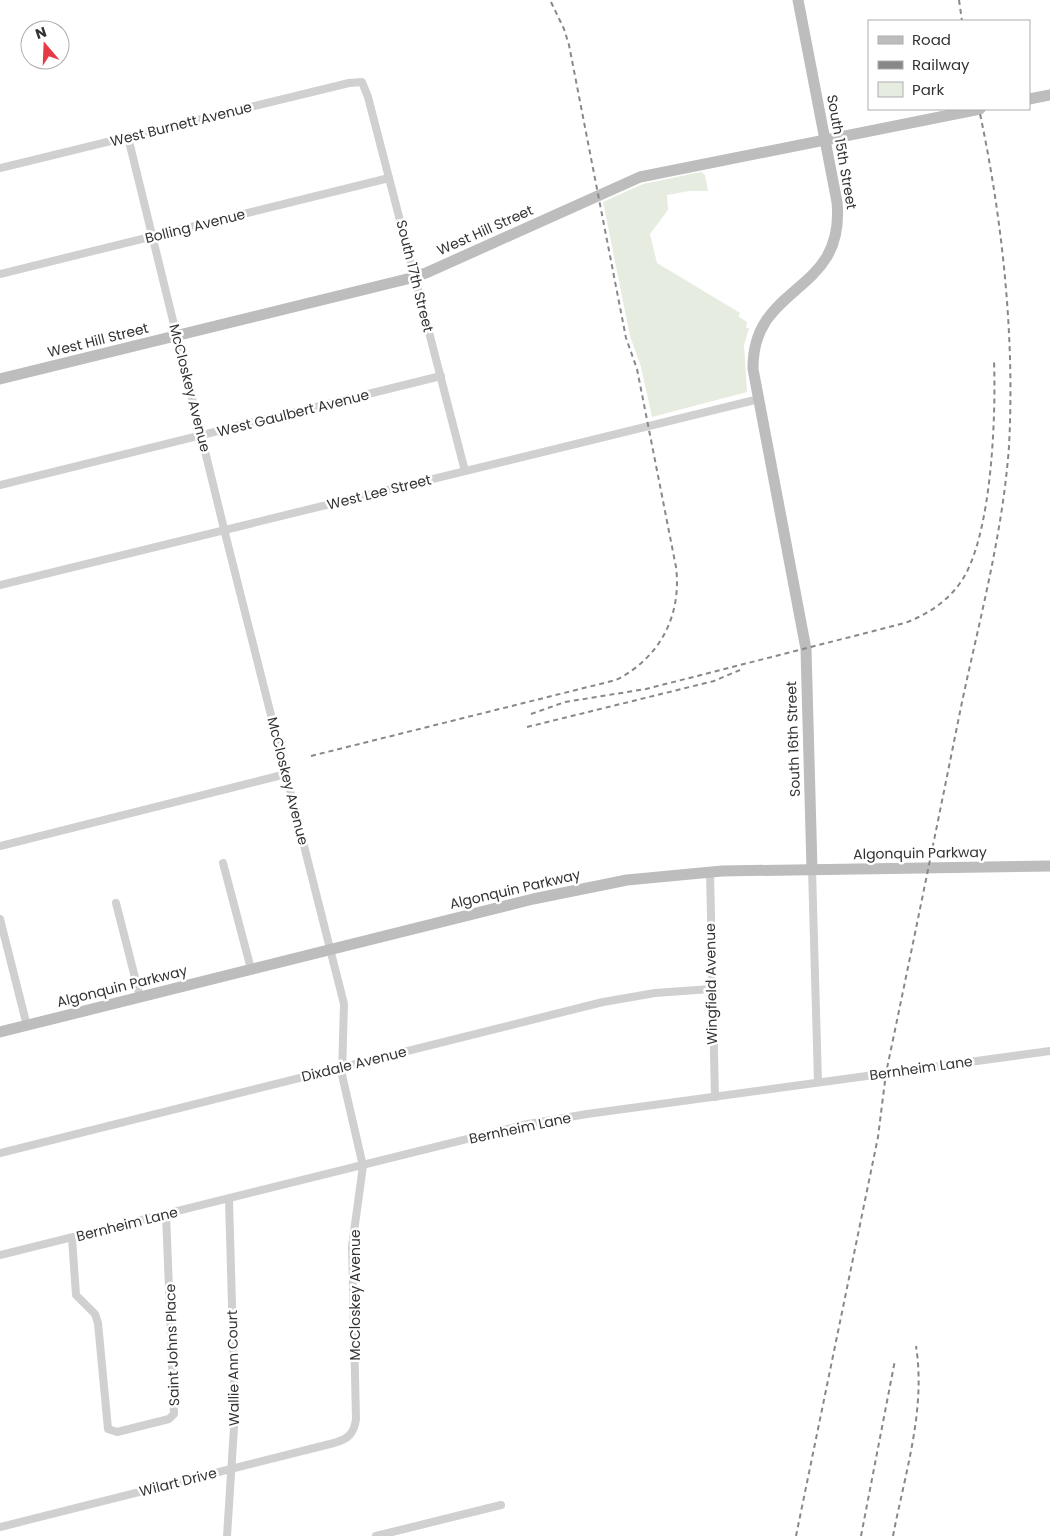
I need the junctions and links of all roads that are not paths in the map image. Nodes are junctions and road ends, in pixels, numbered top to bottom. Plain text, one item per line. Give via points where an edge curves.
1 (798, 0) edge
2 (362, 82) joint
3 (1050, 95) edge
4 (1030, 99) edge
5 (975, 110) edge
6 (128, 137) junction
7 (826, 140) junction
8 (0, 168) edge
9 (389, 178) junction
10 (153, 236) junction
11 (0, 274) edge
12 (415, 276) junction
13 (178, 336) junction
14 (440, 376) junction
15 (0, 379) edge
16 (759, 399) junction
17 (202, 435) junction
18 (465, 471) junction
19 (0, 485) edge
20 (225, 530) junction
21 (0, 585) edge
22 (286, 774) junction
23 (0, 846) edge
24 (223, 863) dead end
25 (1050, 866) edge
26 (812, 869) junction
27 (710, 871) junction
28 (116, 903) dead end
29 (0, 920) edge
30 (330, 950) junction
31 (251, 969) junction
32 (711, 989) junction
33 (140, 998) junction
34 (27, 1026) junction
35 (0, 1032) edge
36 (1050, 1051) edge
37 (342, 1068) junction
38 (818, 1082) junction
39 (714, 1097) junction
40 (0, 1153) edge
41 (363, 1166) junction
42 (229, 1199) junction
43 (166, 1214) junction
44 (72, 1238) junction
45 (0, 1255) edge
46 (353, 1432) joint
47 (232, 1469) junction
48 (501, 1505) dead end
49 (0, 1527) edge
50 (227, 1536) edge
51 (376, 1536) edge

1 - 7 street, South 15th Street
2 - 6 street, West Burnett Avenue
2 - 9 street, South 17th Street
3 - 4 street
5 - 7 street, West Hill Street
6 - 8 street, West Burnett Avenue
6 - 10 street, McCloskey Avenue
7 - 12 street, West Hill Street via 640,177
7 - 16 street, South 15th Street via 839,215 835,241 828,258 816,273 778,304 762,326 753,355
9 - 10 street, Bolling Avenue
9 - 12 street, South 17th Street
10 - 11 street, Bolling Avenue
10 - 13 street, McCloskey Avenue
12 - 13 street, West Hill Street
12 - 14 street, South 17th Street
13 - 15 street, West Hill Street
13 - 17 street, McCloskey Avenue
14 - 17 street, West Gaulbert Avenue
14 - 18 street, South 17th Street
16 - 18 street, West Lee Street
16 - 26 street, South 16th Street via 806,649
17 - 19 street, West Gaulbert Avenue
17 - 20 street, McCloskey Avenue
18 - 20 street, West Lee Street
20 - 21 street, West Lee Street
20 - 22 street, McCloskey Avenue
22 - 23 street
22 - 30 street, McCloskey Avenue
24 - 31 street
25 - 26 street, Algonquin Parkway
26 - 27 street, Algonquin Parkway
26 - 38 street, South 16th Street
27 - 30 street, Algonquin Parkway via 576,889
27 - 32 street, Wingfield Avenue
28 - 33 street
29 - 34 street
30 - 31 street, Algonquin Parkway
30 - 37 street, McCloskey Avenue via 344,1004
31 - 33 street, Algonquin Parkway
32 - 37 street, Dixdale Avenue via 655,993 603,1002
32 - 39 street, Wingfield Avenue
33 - 34 street, Algonquin Parkway
34 - 35 street, Algonquin Parkway
36 - 38 street, Bernheim Lane
37 - 40 street, Dixdale Avenue
37 - 41 street, McCloskey Avenue
38 - 39 street, Bernheim Lane
39 - 41 street, Bernheim Lane via 528,1124
41 - 42 street, Bernheim Lane
41 - 46 street, McCloskey Avenue via 352,1246 356,1419
42 - 43 street, Bernheim Lane
42 - 47 street, Wallie Ann Court via 235,1412
43 - 44 street, Bernheim Lane
43 - 44 street, Saint Johns Place via 174,1414 169,1419 116,1432 108,1429 98,1322 95,1314 76,1295
44 - 45 street, Bernheim Lane
46 - 47 street, Wilart Drive via 334,1444
47 - 49 street, Wilart Drive
47 - 50 street, Wallie Ann Court
48 - 51 street

